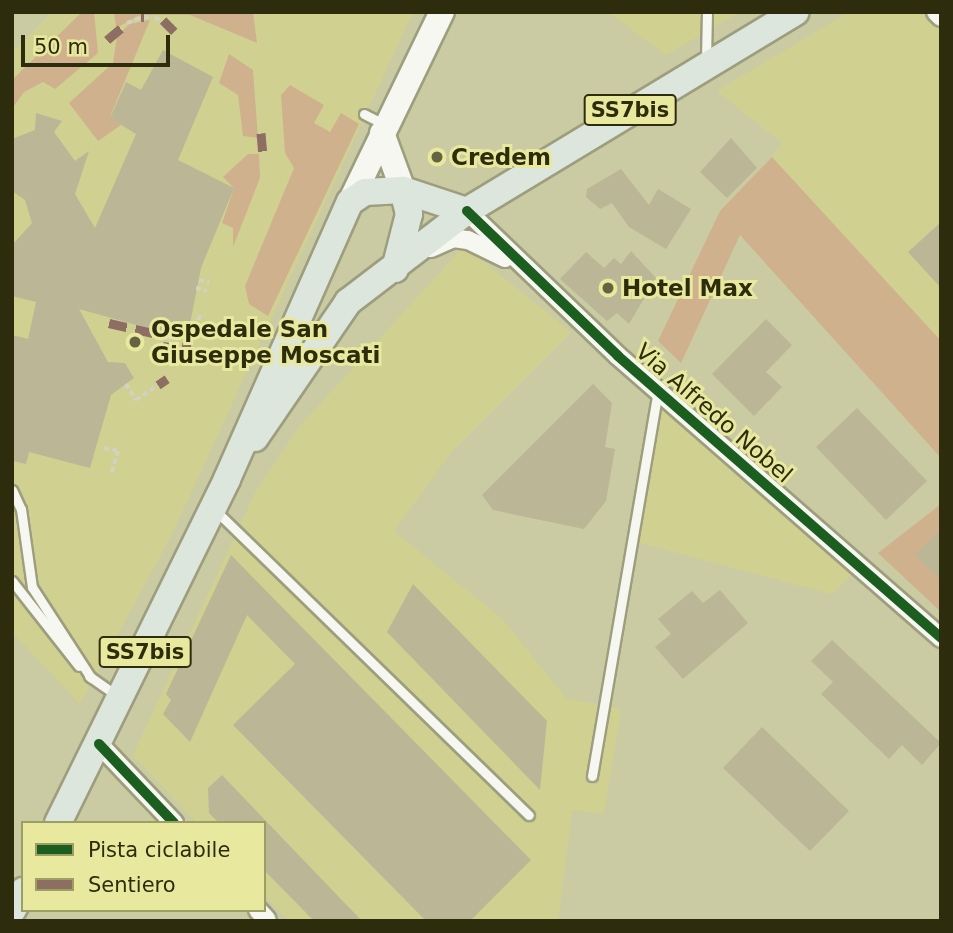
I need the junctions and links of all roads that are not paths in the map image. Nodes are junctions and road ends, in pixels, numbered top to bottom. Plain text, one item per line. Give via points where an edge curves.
1 (442, 12) edge
2 (706, 12) edge
3 (795, 12) edge
4 (936, 12) edge
5 (941, 17) edge
6 (706, 62) junction
7 (364, 114) dead end
8 (384, 130) junction
9 (403, 190) junction
10 (350, 202) junction
11 (467, 211) junction
12 (518, 264) junction
13 (395, 269) junction
14 (314, 280) junction
15 (348, 302) junction
16 (658, 391) junction
17 (227, 479) junction
18 (12, 490) edge
19 (213, 508) junction
20 (12, 581) edge
21 (941, 638) edge
22 (91, 678) junction
23 (122, 698) junction
24 (99, 744) junction
25 (592, 776) dead end
26 (529, 815) dead end
27 (59, 821) edge
28 (172, 821) edge
29 (21, 895) edge
30 (12, 911) edge

1 - 8 main road
2 - 6 lane
3 - 6 main road, SS7bis
4 - 5 street
6 - 11 main road, SS7bis
7 - 8 lane
8 - 9 main road
8 - 10 main road
9 - 10 main road via 365,192
9 - 11 main road
9 - 13 main road via 409,214
10 - 14 main road, SS7bis
11 - 12 street, Via Alfredo Nobel
11 - 13 main road, SS7bis
12 - 13 street, Via Alfredo Nobel via 453,238
12 - 16 street, Via Alfredo Nobel
13 - 15 main road, SS7bis
14 - 15 main road via 333,302
14 - 17 main road, SS7bis
15 - 17 main road, SS7bis
16 - 21 street, Via Alfredo Nobel
16 - 25 lane
17 - 19 main road, SS7bis
18 - 22 lane via 22,509 20,535 32,587
19 - 23 main road, SS7bis
19 - 26 lane
20 - 22 lane
22 - 23 lane
23 - 24 main road, SS7bis
24 - 27 main road, SS7bis
24 - 28 street
29 - 30 main road

